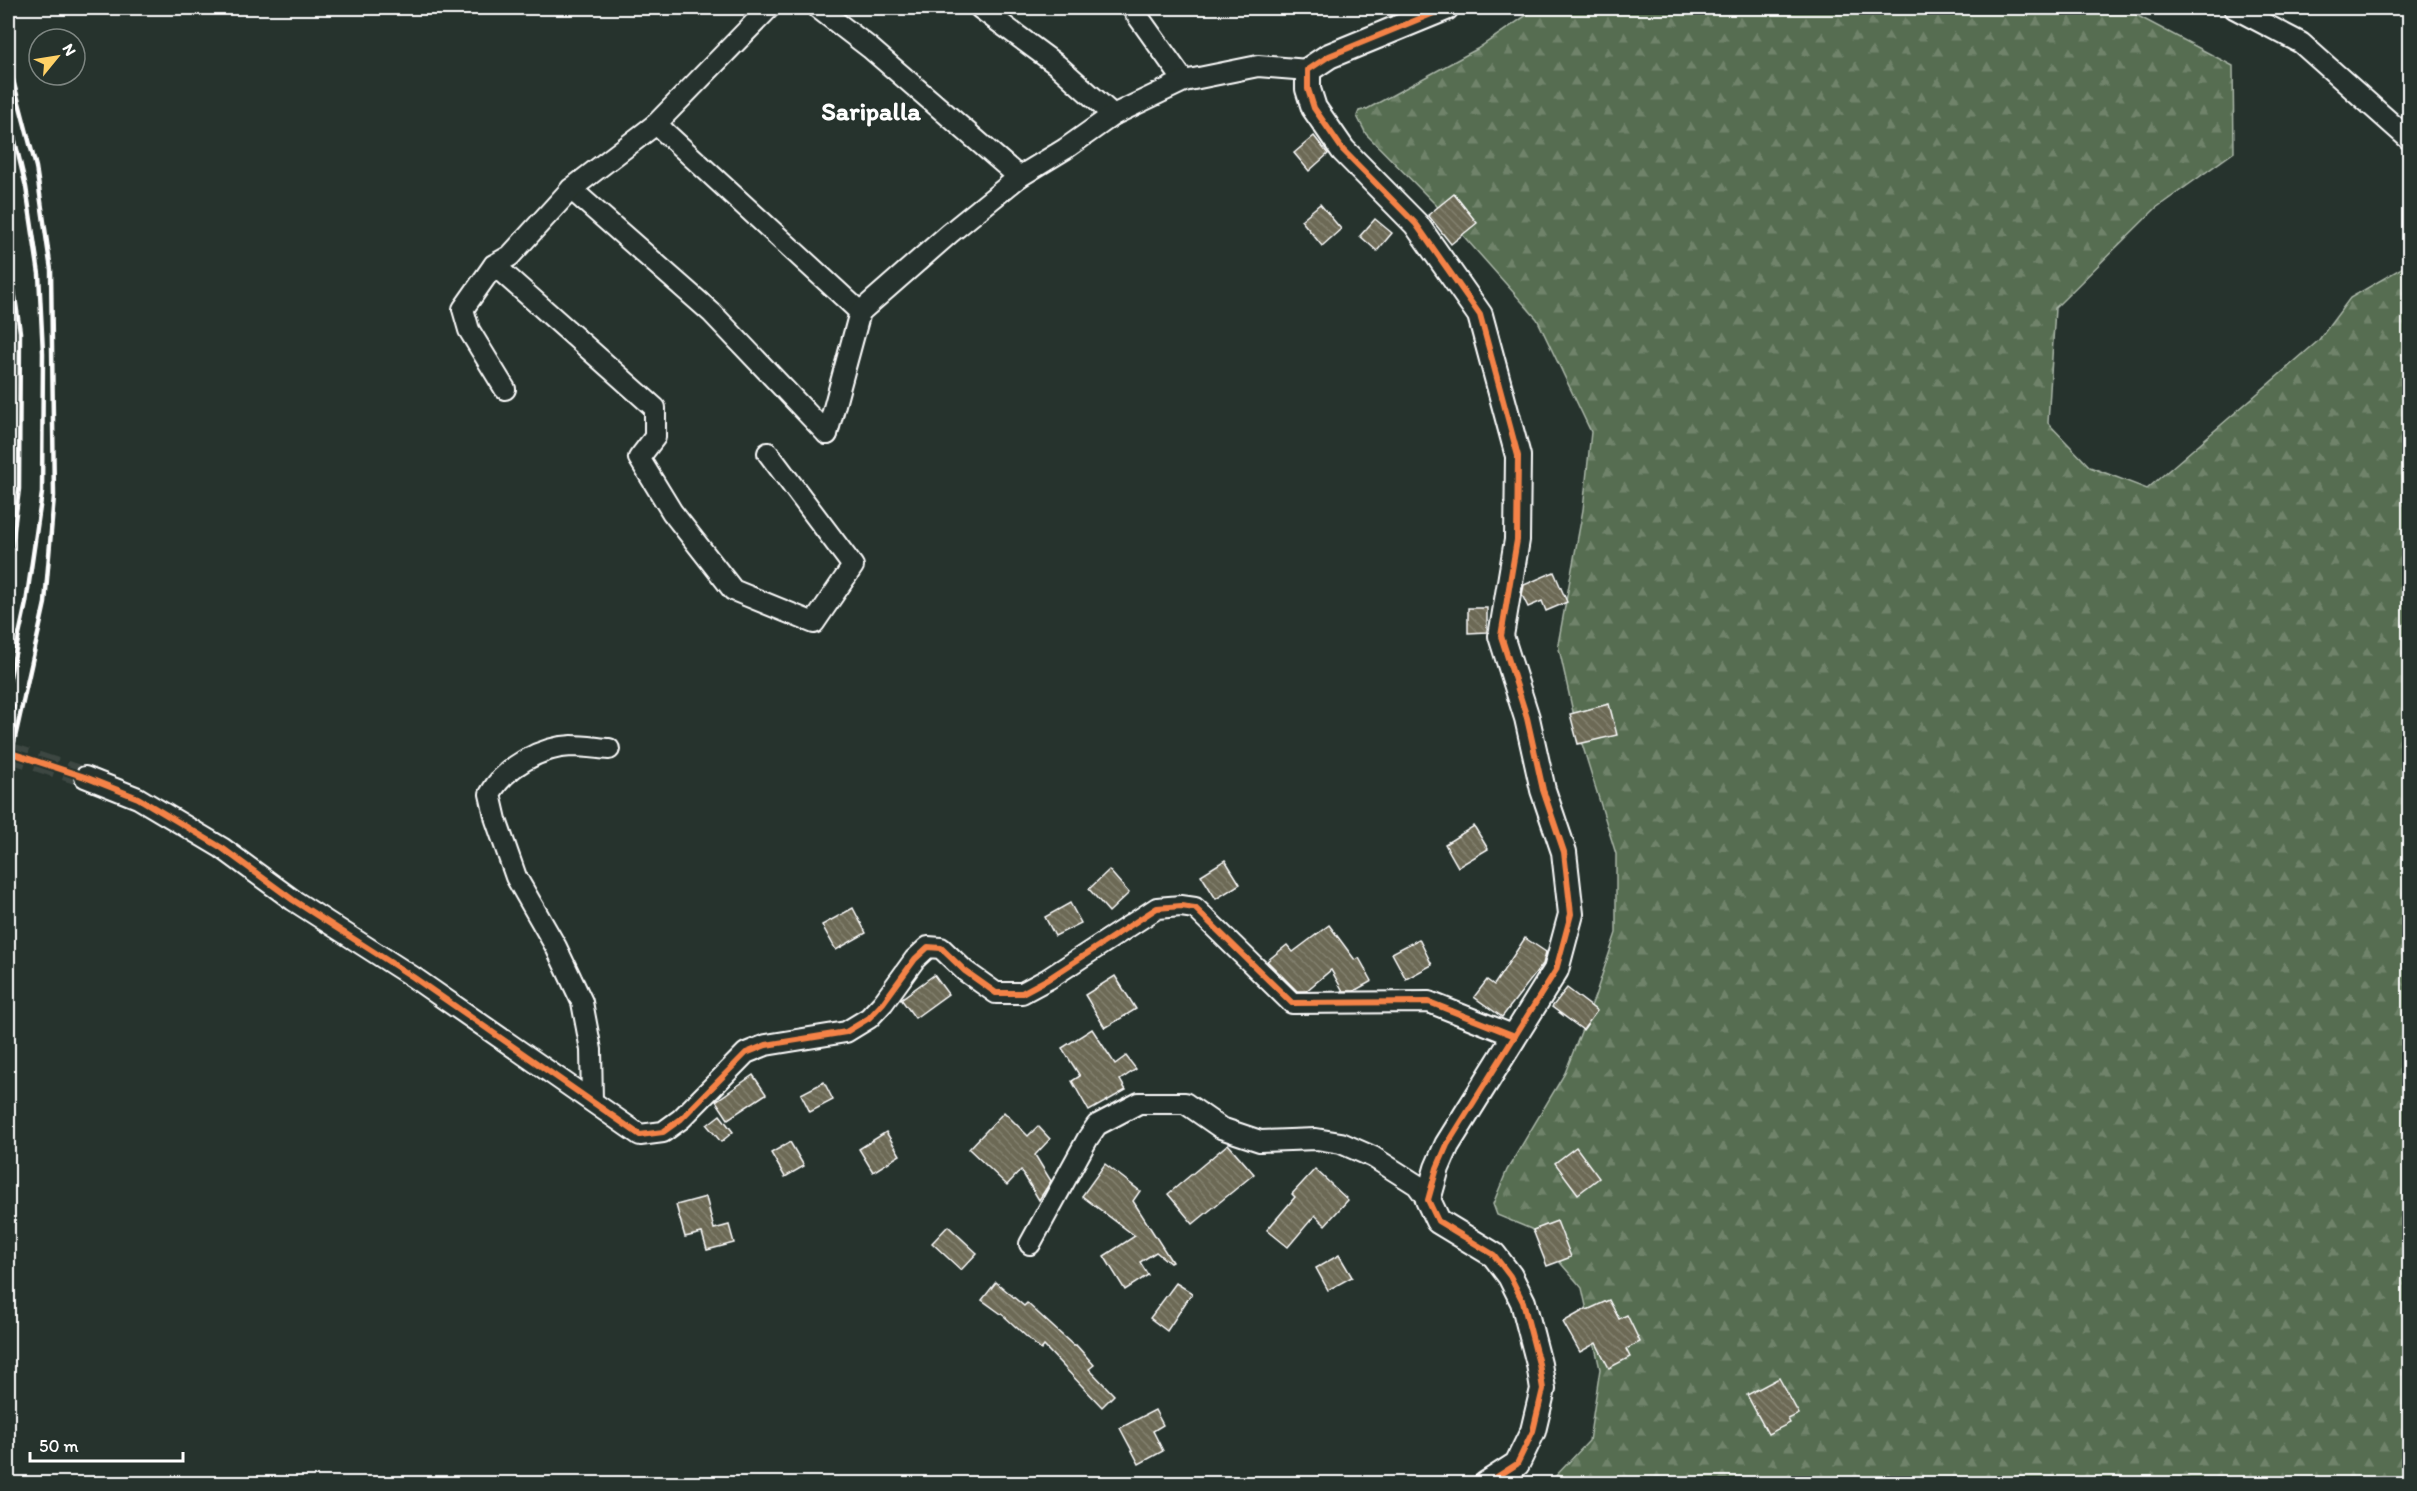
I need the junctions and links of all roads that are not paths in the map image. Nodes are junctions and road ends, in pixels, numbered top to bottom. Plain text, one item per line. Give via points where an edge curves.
1 (769, 8) edge
2 (818, 8) edge
3 (980, 8) edge
4 (1132, 8) edge
5 (1446, 8) edge
6 (2234, 8) edge
7 (1308, 70) junction
8 (1184, 81) junction
9 (1113, 115) junction
10 (656, 124) junction
11 (2409, 141) edge
12 (1019, 177) junction
13 (571, 189) junction
14 (494, 265) junction
15 (860, 312) junction
16 (505, 390) dead end
17 (768, 453) dead end
18 (609, 749) dead end
19 (85, 777) tunnel mouth
20 (1515, 1036) junction
21 (592, 1100) junction
22 (1428, 1200) junction
23 (1030, 1244) dead end
24 (1486, 1484) edge

1 - 10 street
2 - 12 street
3 - 9 street via 1057,65
4 - 8 street
5 - 7 street via 1329,56
6 - 11 street via 2301,43
7 - 8 street via 1258,66
7 - 20 street via 1314,108 1343,150 1416,224 1480,315 1518,456 1517,540 1501,636 1564,852 1571,914 1556,970
8 - 9 street
9 - 12 street
10 - 13 street
10 - 15 street
12 - 15 street
13 - 14 street via 510,256
13 - 15 street via 712,313 827,434
14 - 16 street via 463,309 469,330
14 - 17 street via 655,408 655,436 639,458 672,512 733,590 814,623 853,566
18 - 21 street via 571,746 543,751 498,780 490,794 516,877 582,1002 591,1050
19 - 21 street via 138,798 222,848 293,900
20 - 21 street via 1429,1002 1292,1004 1196,909 1181,906 1157,908 1022,993 996,993 941,948 928,947 869,1018 846,1032 766,1045 746,1053 663,1132 640,1135
20 - 22 street via 1447,1145
22 - 23 street via 1408,1179 1341,1143 1316,1139 1260,1141 1221,1128 1185,1103 1139,1103 1097,1125
22 - 24 street via 1438,1221 1494,1255 1510,1276 1523,1302 1539,1364 1543,1389 1533,1431 1518,1464

